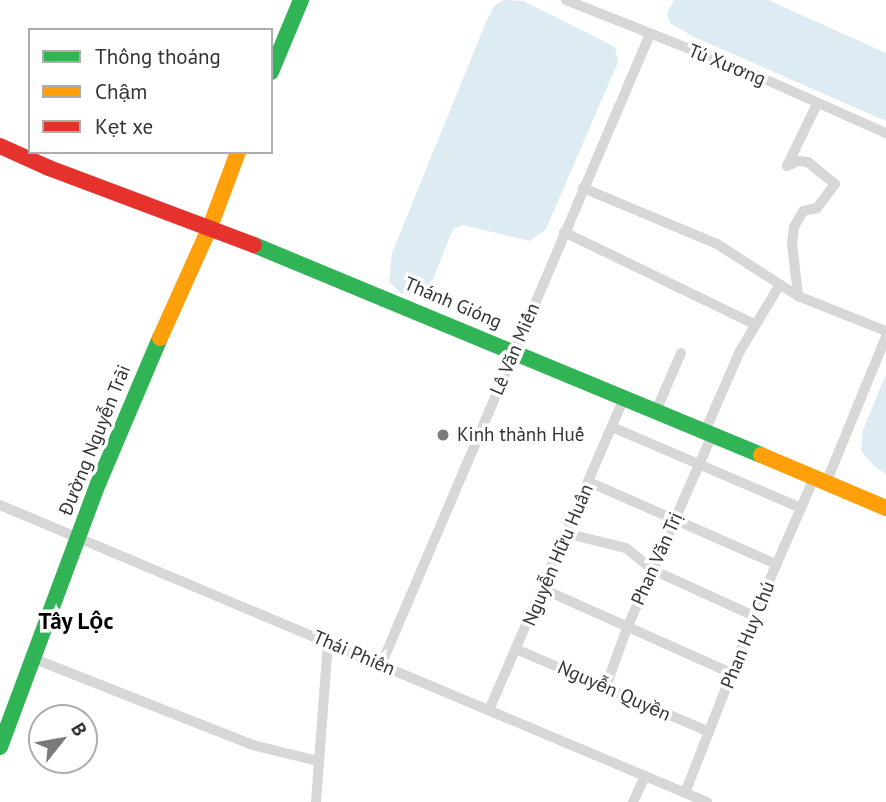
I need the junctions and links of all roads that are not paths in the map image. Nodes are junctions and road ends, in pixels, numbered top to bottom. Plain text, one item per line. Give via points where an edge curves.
1 (301, 0) edge
2 (566, 0) edge
3 (650, 34) junction
4 (273, 67) edge
5 (817, 104) junction
6 (886, 133) edge
7 (0, 146) edge
8 (237, 154) edge
9 (583, 188) junction
10 (210, 227) junction
11 (564, 232) junction
12 (779, 286) junction
13 (798, 296) junction
14 (756, 326) junction
15 (886, 331) edge
16 (886, 337) edge
17 (514, 352) junction
18 (681, 353) dead end
19 (624, 398) junction
20 (656, 411) junction
21 (612, 427) junction
22 (708, 433) junction
23 (699, 463) junction
24 (820, 480) junction
25 (589, 482) junction
26 (0, 505) edge
27 (799, 507) junction
28 (886, 508) edge
29 (675, 519) junction
30 (565, 533) junction
31 (78, 537) junction
32 (776, 564) junction
33 (653, 570) junction
34 (543, 589) junction
35 (754, 616) junction
36 (627, 628) junction
37 (328, 643) junction
38 (518, 650) junction
39 (32, 658) junction
40 (381, 665) junction
41 (733, 674) junction
42 (606, 686) junction
43 (489, 710) junction
44 (709, 732) junction
45 (0, 747) edge
46 (318, 761) junction
47 (645, 776) junction
48 (685, 793) junction
49 (316, 802) edge
50 (633, 802) edge
51 (707, 802) edge

1 - 4 street
2 - 3 street, Tú Xương
3 - 5 street, Tú Xương
3 - 9 street, Lê Văn Miến
5 - 6 street, Tú Xương
5 - 13 street via 787,166 808,162 835,184 817,208 803,211 794,227
7 - 10 street, Thánh Gióng
8 - 10 street, Đường Nguyễn Trãi
9 - 11 street, Lê Văn Miến
9 - 12 street via 717,244
10 - 17 street, Thánh Gióng
10 - 31 street, Đường Nguyễn Trãi
11 - 14 street
11 - 17 street, Lê Văn Miến
12 - 13 street
12 - 14 street, Phan Văn Trị
13 - 15 street
14 - 22 street, Phan Văn Trị via 740,351
16 - 24 street, Phan Huy Chú
17 - 19 street, Thánh Gióng
17 - 40 street, Lê Văn Miến
18 - 20 street
19 - 20 street, Thánh Gióng
19 - 21 street, Nguyễn Hữu Huân
20 - 22 street, Thánh Gióng
21 - 23 street
21 - 25 street, Nguyễn Hữu Huân
22 - 23 street, Phan Văn Trị
22 - 24 street, Thánh Gióng
23 - 27 street
23 - 29 street, Phan Văn Trị
24 - 27 street, Phan Huy Chú
24 - 28 street, Thánh Gióng
25 - 29 street
25 - 30 street, Nguyễn Hữu Huân
26 - 31 street, Thái Phiên
27 - 32 street, Phan Huy Chú
29 - 32 street
29 - 33 street, Phan Văn Trị
30 - 33 street via 626,548
30 - 34 street, Nguyễn Hữu Huân
31 - 37 street, Thái Phiên
31 - 39 street, Đường Nguyễn Trãi
32 - 35 street, Phan Huy Chú
33 - 35 street
33 - 36 street, Phan Văn Trị
34 - 36 street
34 - 38 street, Nguyễn Hữu Huân
35 - 41 street, Phan Huy Chú
36 - 41 street
36 - 42 street, Phan Văn Trị
37 - 40 street, Thái Phiên
37 - 46 street
38 - 42 street, Nguyễn Quyền
38 - 43 street, Nguyễn Hữu Huân
39 - 45 street, Đường Nguyễn Trãi
39 - 46 street via 253,745
40 - 43 street, Thái Phiên
41 - 44 street, Phan Huy Chú
42 - 44 street, Nguyễn Quyền
43 - 47 street, Thái Phiên
44 - 48 street, Phan Huy Chú
46 - 49 street
47 - 48 street, Thái Phiên
47 - 50 street
48 - 51 street, Thái Phiên

